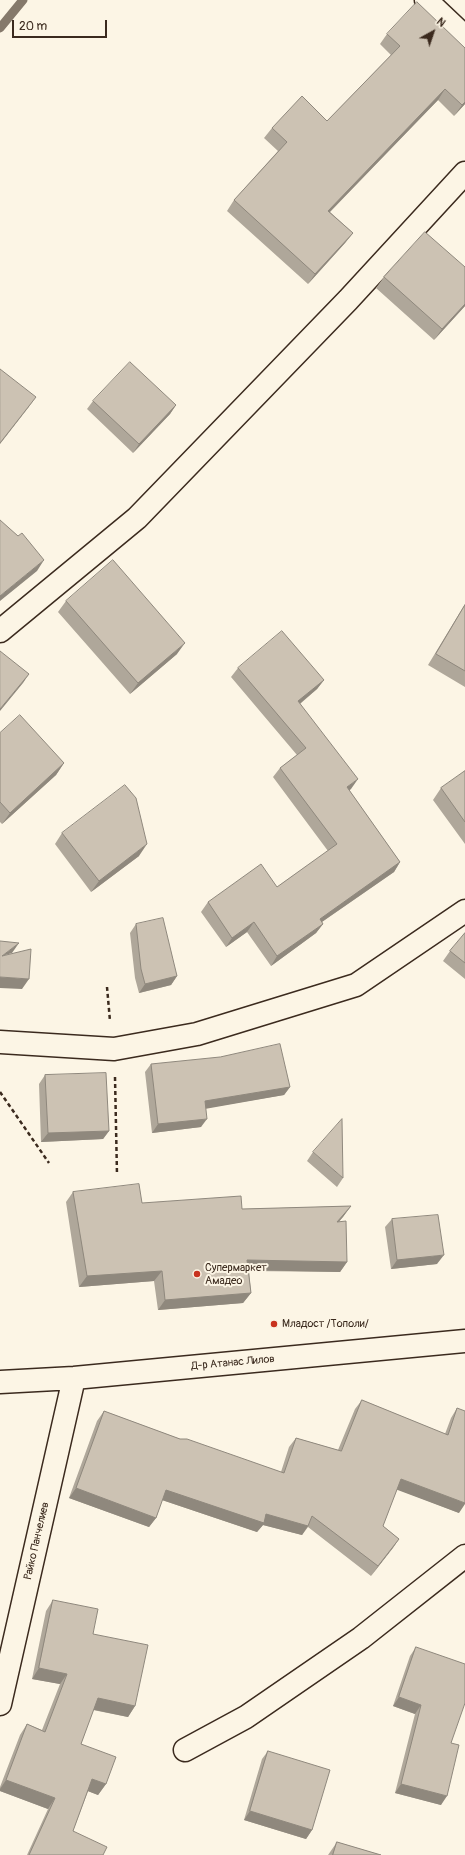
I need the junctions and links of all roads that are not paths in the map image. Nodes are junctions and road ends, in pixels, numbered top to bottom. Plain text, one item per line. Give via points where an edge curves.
1 (426, 0) edge
2 (465, 37) edge
3 (465, 173) edge
4 (0, 631) edge
5 (465, 911) edge
6 (0, 1042) edge
7 (465, 1340) edge
8 (74, 1378) junction
9 (0, 1382) edge
10 (465, 1556) edge
11 (0, 1704) edge
12 (185, 1750) dead end

1 - 2 street
3 - 4 street via 348,300 137,518
5 - 6 street via 356,985 197,1034 114,1049
7 - 8 street, Д-р Атанас Лилов
8 - 9 street, Д-р Атанас Лилов
8 - 11 street, Райко Панчелиев
10 - 12 street via 361,1638 246,1717

